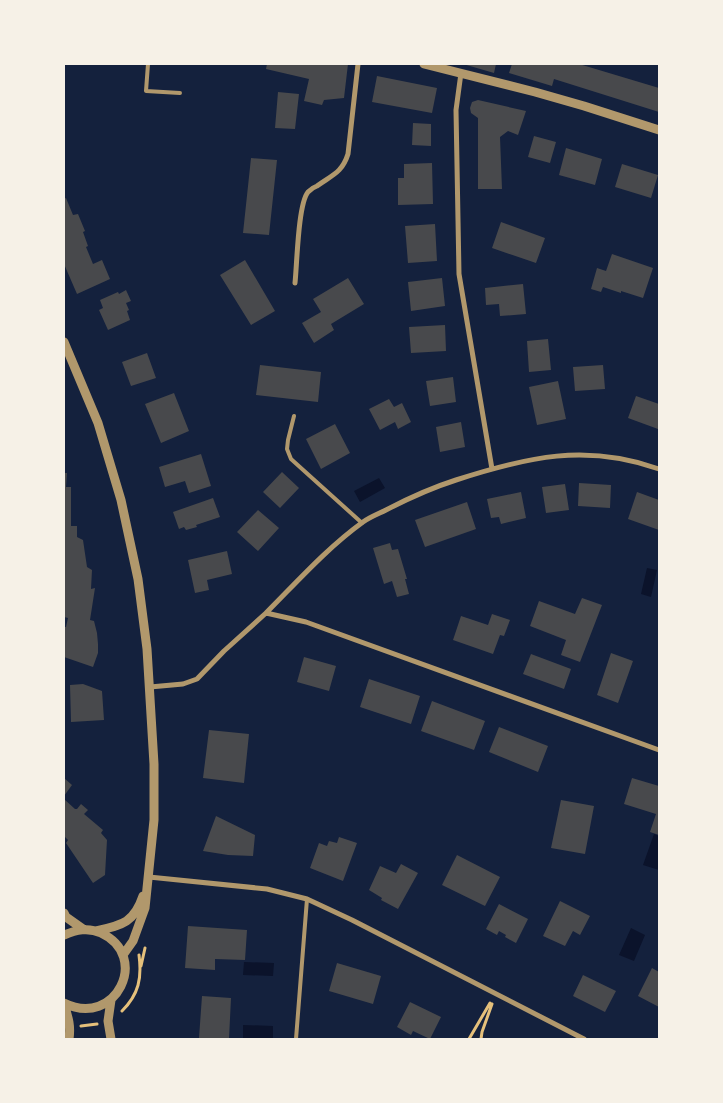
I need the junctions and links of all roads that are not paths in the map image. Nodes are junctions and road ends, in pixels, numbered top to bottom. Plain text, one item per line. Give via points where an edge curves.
1 (148, 64) edge
2 (358, 64) edge
3 (424, 64) edge
4 (460, 73) junction
5 (180, 93) dead end
6 (659, 130) edge
7 (295, 283) dead end
8 (64, 342) edge
9 (294, 416) dead end
10 (492, 468) junction
11 (659, 469) edge
12 (362, 523) junction
13 (266, 613) junction
14 (150, 687) junction
15 (659, 750) edge
16 (149, 877) junction
17 (308, 899) junction
18 (64, 913) edge
19 (83, 929) junction
20 (96, 931) junction
21 (64, 935) edge
22 (122, 955) junction
23 (111, 1000) junction
24 (64, 1004) edge
25 (69, 1039) edge
26 (111, 1039) edge
27 (296, 1039) edge
28 (584, 1039) edge

1 - 5 lane via 146,91
2 - 7 street via 348,154 344,166 313,188 303,200
3 - 4 street
4 - 6 street
4 - 10 street via 456,110 459,274
8 - 14 street via 98,423 121,500 138,579
9 - 12 lane via 287,449 291,459
10 - 11 street via 530,459 596,455 642,462
10 - 12 street via 420,493
12 - 13 street
13 - 14 street via 197,679 183,684
13 - 15 street via 306,622
14 - 16 street via 154,820
16 - 17 street via 267,889
16 - 20 street via 139,908 132,917 119,926
16 - 22 street via 145,908 133,941
17 - 27 lane
17 - 28 street
18 - 19 street
19 - 20 street
19 - 21 street
20 - 22 street via 107,936
22 - 23 street via 125,975 118,993
23 - 24 street via 88,1009
23 - 26 street via 108,1021
24 - 25 street via 69,1019

